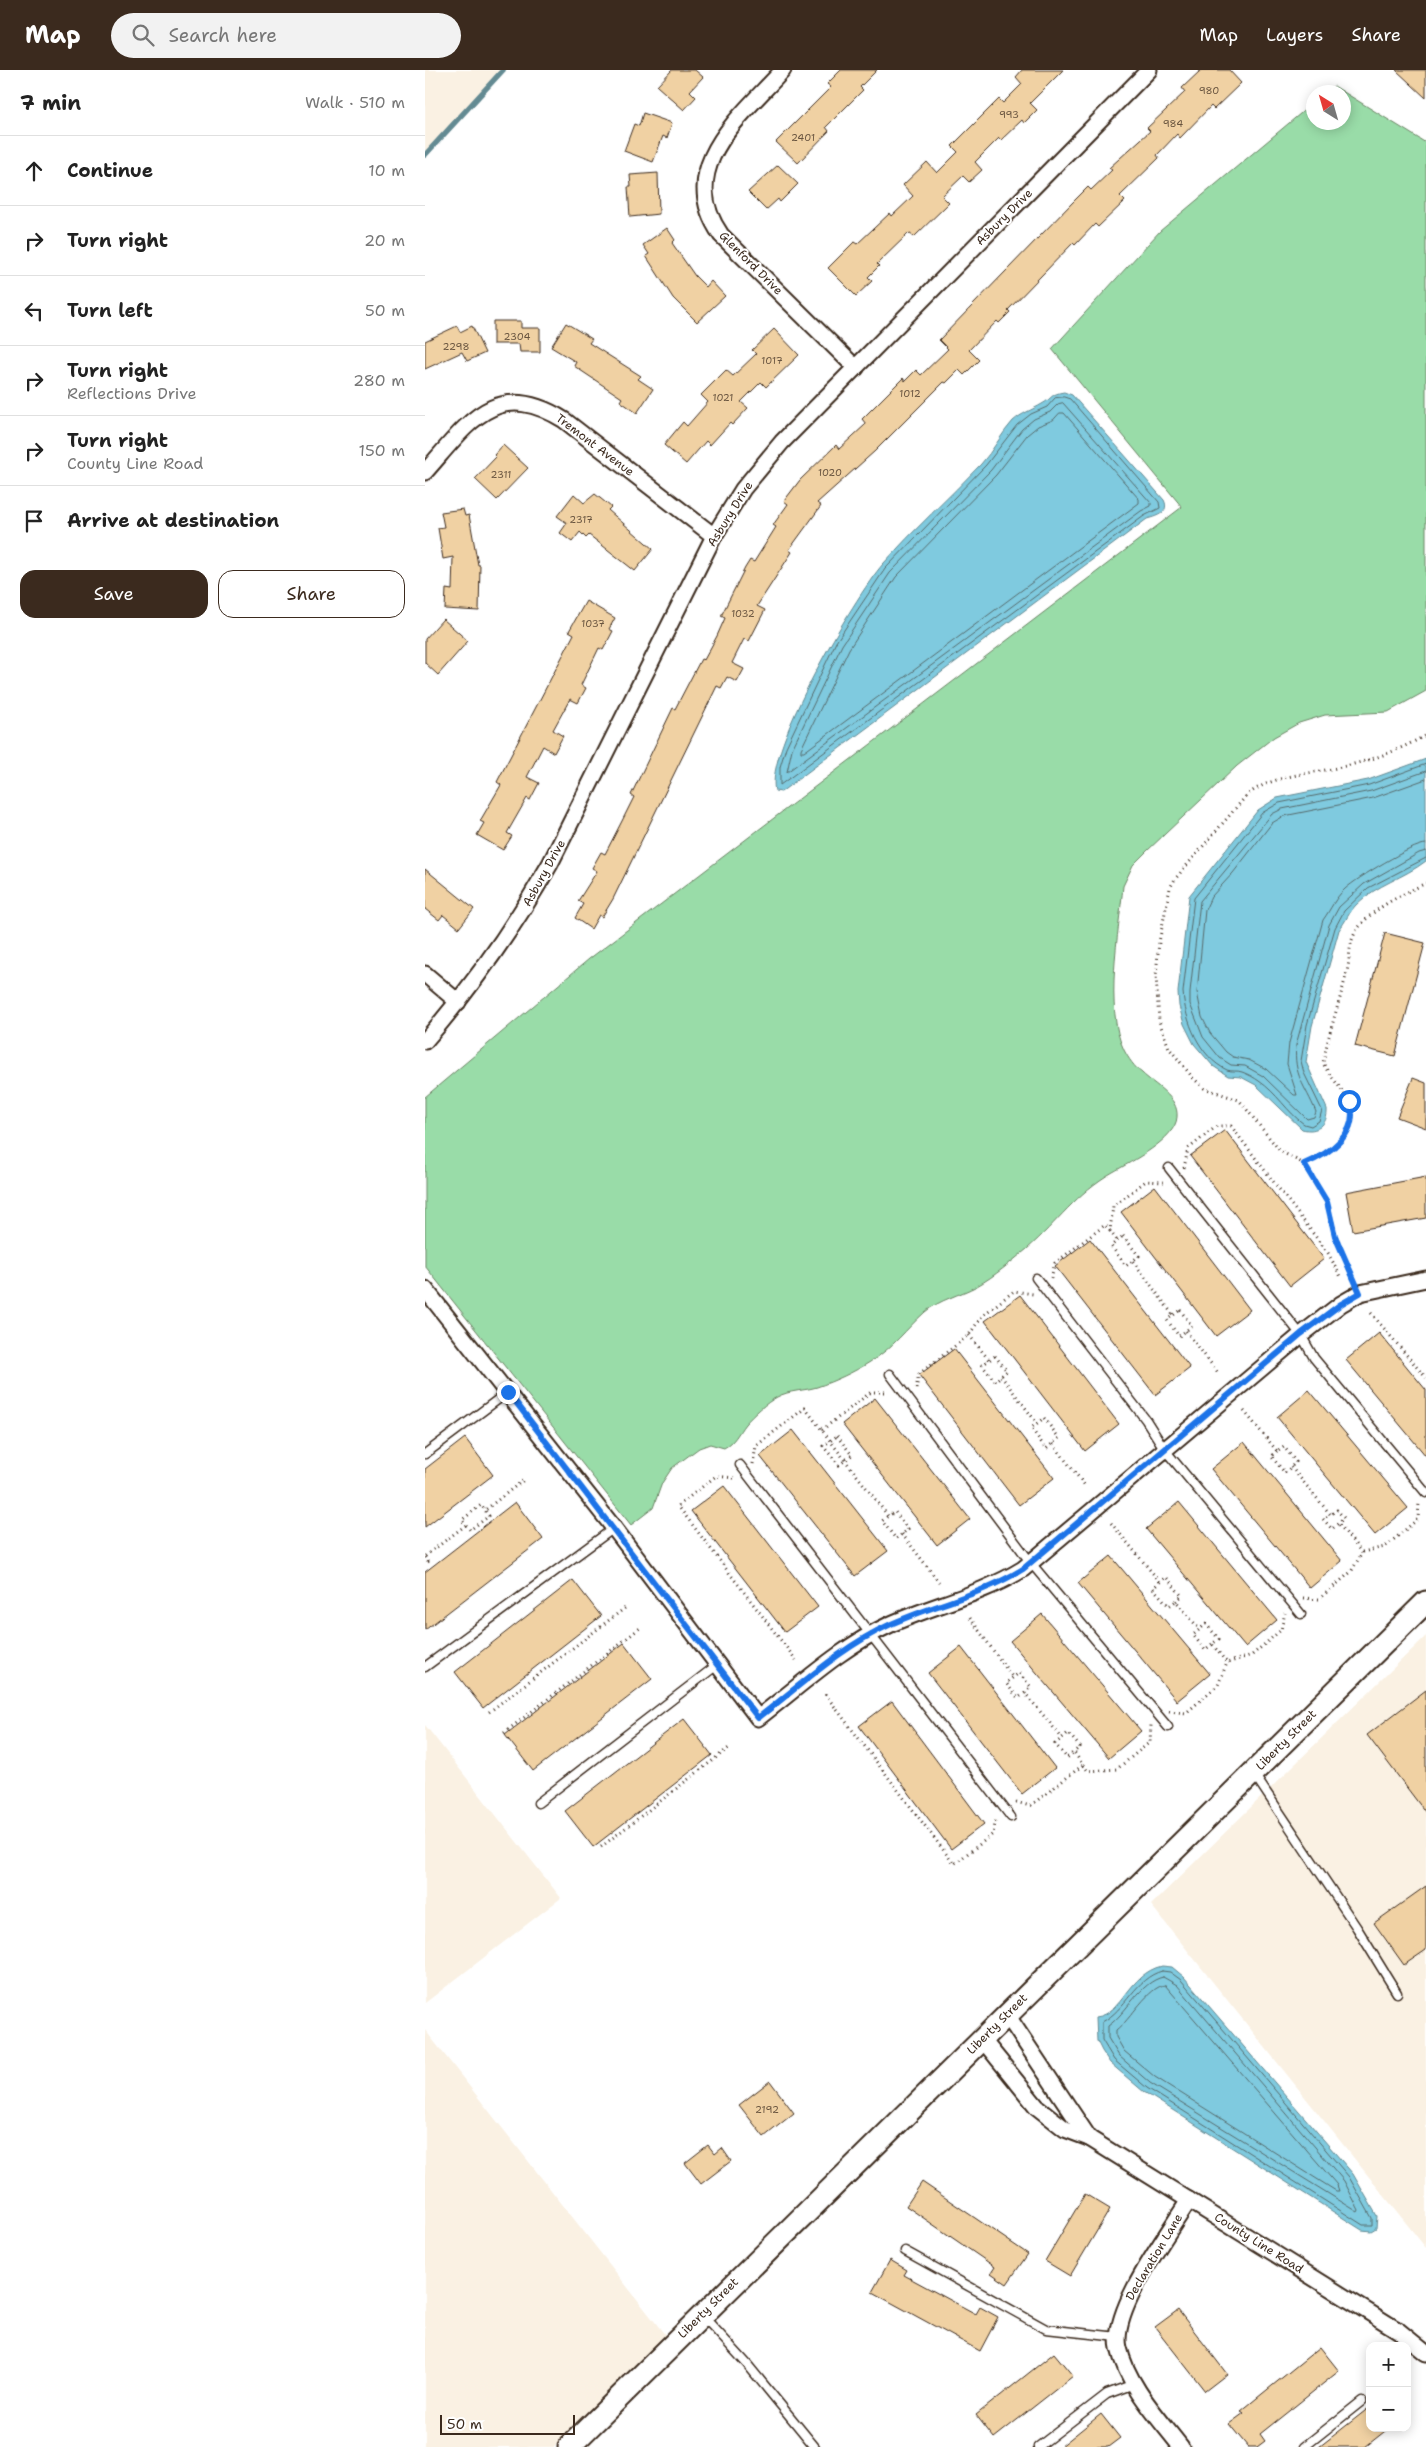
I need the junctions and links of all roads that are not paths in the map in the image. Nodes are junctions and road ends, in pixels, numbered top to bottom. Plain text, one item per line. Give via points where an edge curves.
1 (783, 70) edge
2 (1149, 70) edge
3 (856, 368) junction
4 (425, 472) edge
5 (714, 536) junction
6 (425, 974) edge
7 (458, 1002) junction
8 (425, 1041) edge
9 (1169, 1168) dead end
10 (1036, 1278) dead end
11 (1426, 1279) edge
12 (425, 1288) edge
13 (1301, 1334) junction
14 (890, 1374) dead end
15 (508, 1392) junction
16 (1165, 1450) junction
17 (425, 1454) edge
18 (739, 1464) dead end
19 (1426, 1493) edge
20 (614, 1528) junction
21 (1031, 1563) junction
22 (1425, 1604) edge
23 (1301, 1614) dead end
24 (870, 1635) junction
25 (717, 1665) junction
26 (425, 1667) edge
27 (1168, 1727) dead end
28 (1253, 1772) junction
29 (538, 1803) dead end
30 (1011, 1817) dead end
31 (1397, 1993) dead end
32 (1007, 2014) junction
33 (982, 2039) junction
34 (1089, 2138) junction
35 (1189, 2200) junction
36 (905, 2251) dead end
37 (702, 2315) junction
38 (1118, 2336) junction
39 (1426, 2353) edge
40 (1134, 2384) junction
41 (1363, 2401) dead end
42 (569, 2447) edge
43 (815, 2447) edge
44 (1038, 2447) edge
45 (1181, 2447) edge
46 (1304, 2447) edge

1 - 3 street, Glenford Drive via 714,151 704,184 709,218 721,234
2 - 3 street, Asbury Drive
3 - 5 street, Asbury Drive via 765,461
4 - 5 street, Tremont Avenue via 479,414 495,406 531,404 564,420
5 - 7 street, Asbury Drive via 550,864 511,931
6 - 7 street
7 - 8 street, Asbury Drive
9 - 13 lane
10 - 16 lane
11 - 13 street via 1360,1293
12 - 15 street
13 - 16 street
13 - 19 lane via 1314,1358
14 - 21 lane
15 - 17 lane
15 - 20 street
16 - 21 street
16 - 23 lane
18 - 24 lane
20 - 25 street
20 - 26 lane
21 - 24 street via 990,1588 896,1622
21 - 27 lane
22 - 28 street, Liberty Street
24 - 25 street via 758,1718
24 - 30 lane
25 - 29 lane
28 - 31 lane
28 - 32 street, Liberty Street
32 - 33 street, Liberty Street
32 - 34 street, County Line Road
33 - 34 street, County Line Road via 1037,2107 1065,2129
33 - 37 street, Liberty Street
34 - 35 street, County Line Road
35 - 38 street, Declaration Lane via 1125,2304
35 - 39 street, County Line Road via 1399,2330
36 - 38 lane via 1046,2329
37 - 42 street, Liberty Street
37 - 43 lane
38 - 40 street, Declaration Lane via 1120,2353
40 - 44 lane via 1107,2394
40 - 45 street, Declaration Lane
41 - 46 lane

